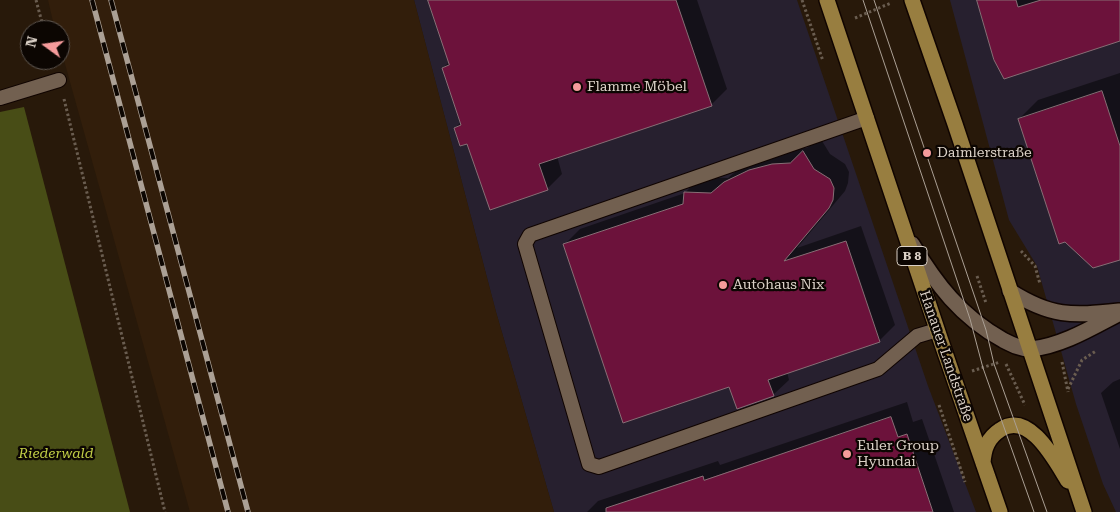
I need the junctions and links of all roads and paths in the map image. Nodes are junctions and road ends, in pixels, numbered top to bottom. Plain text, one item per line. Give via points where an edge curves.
1 (36, 0) edge
2 (827, 0) edge
3 (912, 0) edge
4 (41, 20) edge
5 (59, 80) joint
6 (0, 98) edge
7 (867, 118) junction
8 (904, 232) junction
9 (977, 276) dead end
10 (1010, 290) junction
11 (1120, 312) edge
12 (989, 313) dead end
13 (937, 330) junction
14 (1104, 346) dead end
15 (1031, 350) junction
16 (972, 372) dead end
17 (1067, 390) dead end
18 (1024, 405) dead end
19 (983, 465) junction
20 (1082, 506) edge
21 (165, 512) edge
22 (1000, 512) edge

1 - 4 path
2 - 7 main road, Hanauer Landstraße / B 8
3 - 10 main road
5 - 6 lane
5 - 21 path
7 - 8 main road, Hanauer Landstraße / B 8
7 - 13 lane via 530,235 525,244 589,464 599,467 878,369 918,336
8 - 13 main road, Hanauer Landstraße / B 8
8 - 15 street via 958,308 997,336
9 - 12 path
10 - 11 street via 1047,311 1070,314
10 - 15 main road
11 - 15 street via 1076,335
13 - 19 main road, Hanauer Landstraße / B 8
14 - 17 path via 1082,360
15 - 20 main road
16 - 18 path via 1004,361
19 - 20 main road via 984,452 992,436 1004,427 1016,425 1038,437
19 - 22 main road, Hanauer Landstraße / B 8

